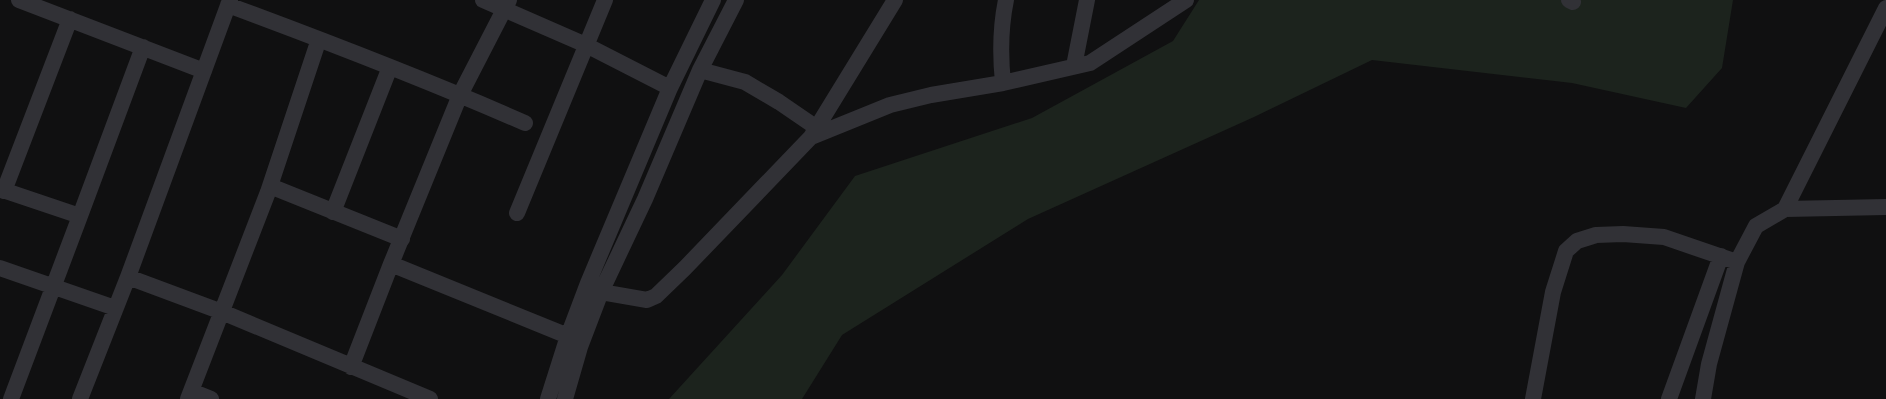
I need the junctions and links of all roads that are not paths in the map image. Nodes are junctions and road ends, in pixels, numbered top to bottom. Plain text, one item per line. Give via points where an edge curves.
1 (19, 0) edge
2 (483, 0) edge
3 (605, 0) edge
4 (713, 0) edge
5 (736, 0) edge
6 (895, 0) edge
7 (1006, 0) edge
8 (1087, 0) edge
9 (1186, 0) edge
10 (229, 2) edge
11 (507, 5) edge
12 (1886, 8) edge
13 (70, 19) junction
14 (319, 39) junction
15 (586, 45) junction
16 (143, 47) junction
17 (1074, 66) junction
18 (390, 67) junction
19 (700, 70) junction
20 (204, 71) junction
21 (1003, 83) junction
22 (670, 88) junction
23 (460, 95) junction
24 (525, 122) dead end
25 (814, 133) junction
26 (270, 186) junction
27 (2, 190) edge
28 (1886, 207) edge
29 (1785, 209) junction
30 (333, 212) junction
31 (517, 212) dead end
32 (80, 216) junction
33 (402, 239) junction
34 (1721, 256) junction
35 (1738, 262) junction
36 (391, 264) junction
37 (0, 268) edge
38 (128, 277) junction
39 (54, 287) junction
40 (601, 292) junction
41 (115, 308) junction
42 (222, 312) junction
43 (568, 336) junction
44 (351, 367) junction
45 (190, 395) edge
46 (11, 399) edge
47 (80, 399) edge
48 (211, 399) edge
49 (430, 399) edge
50 (548, 399) edge
51 (565, 399) edge
52 (1533, 399) edge
53 (1669, 399) edge
54 (1703, 399) edge

1 - 13 street
2 - 11 street
3 - 15 street
4 - 22 street
5 - 19 street
6 - 25 street
7 - 21 street via 1000,32
8 - 17 street
9 - 17 street via 1090,63
10 - 14 street
10 - 20 street
11 - 15 street
11 - 23 street
12 - 29 street
13 - 16 street
13 - 27 street
14 - 18 street
14 - 26 street
15 - 22 street
15 - 31 street
16 - 20 street
16 - 32 street
17 - 21 street
18 - 23 street
18 - 30 street
19 - 25 street via 745,82 780,102
19 - 40 street via 645,199
20 - 38 street
21 - 25 street via 890,105
22 - 43 street
23 - 24 street
23 - 33 street
25 - 40 street via 753,199 656,296 647,300
26 - 30 street
26 - 42 street
27 - 32 street
28 - 29 street
29 - 35 street via 1756,226
30 - 33 street
32 - 39 street
33 - 36 street
34 - 35 street
34 - 52 street via 1664,237 1596,235 1577,241 1566,251 1553,292
34 - 53 street
35 - 54 street via 1709,364
36 - 43 street
36 - 44 street
37 - 39 street
38 - 41 street
38 - 42 street
39 - 41 street
39 - 46 street
40 - 51 street via 580,347
41 - 47 street
42 - 44 street
42 - 45 street
43 - 50 street
44 - 49 street
45 - 48 street

